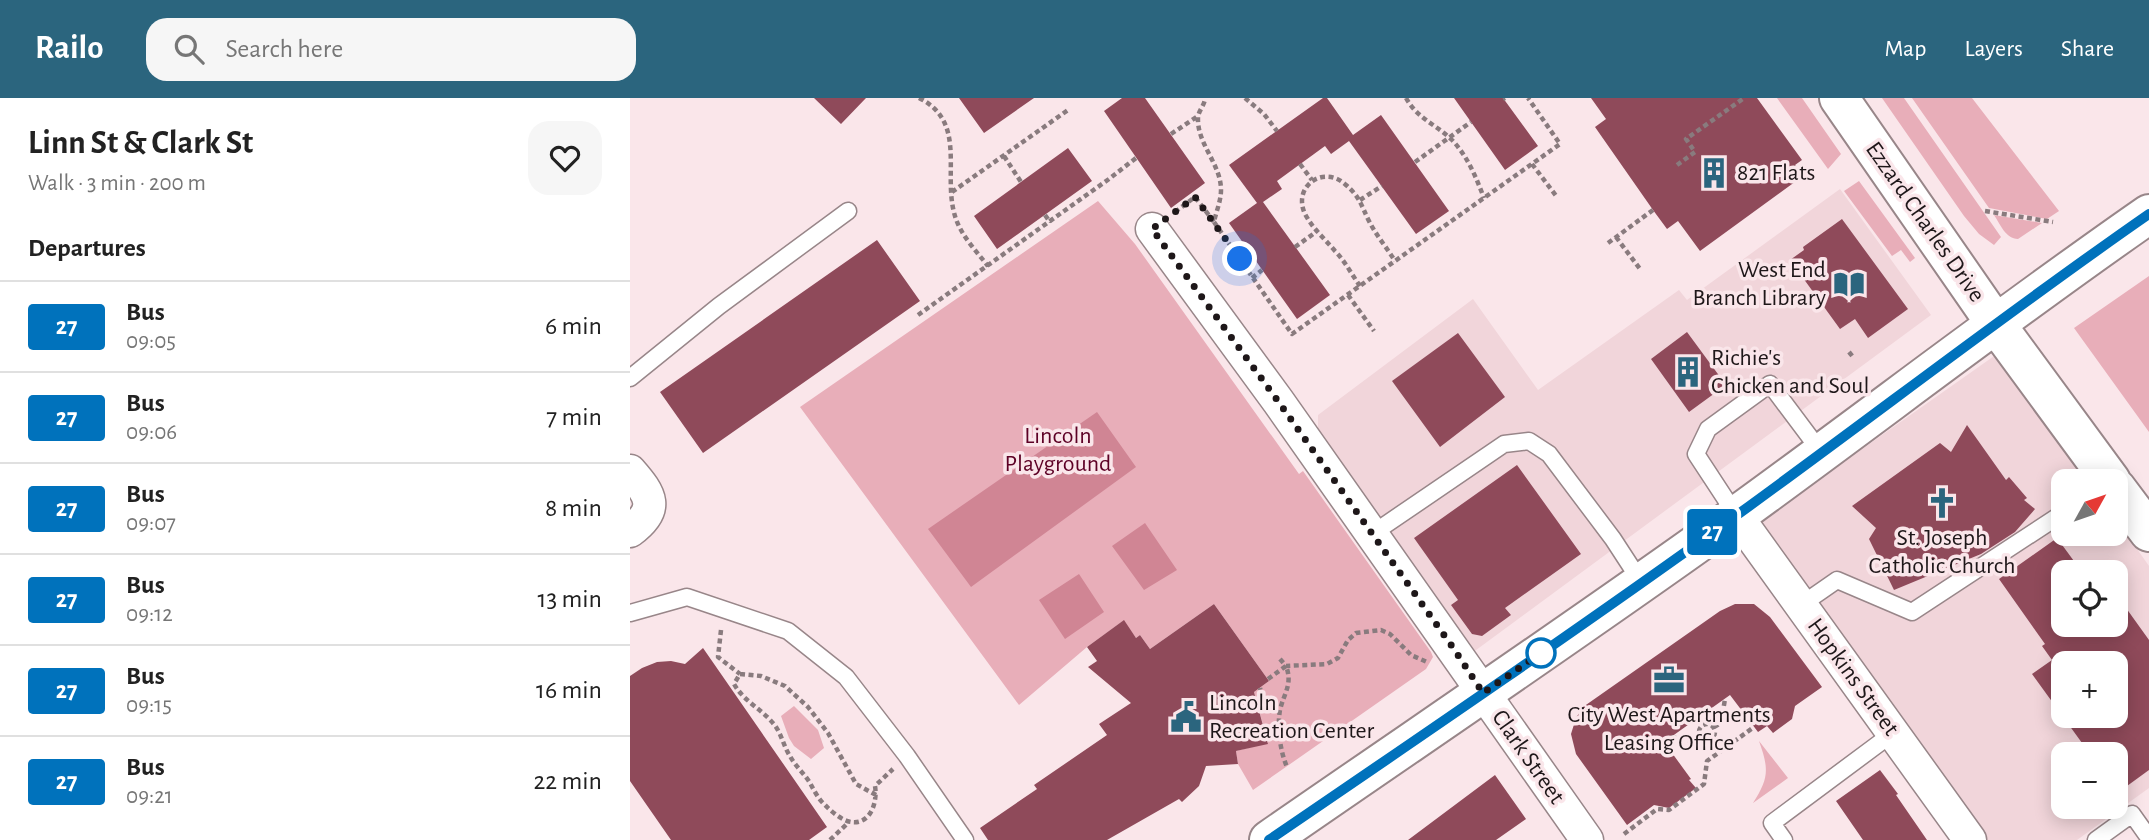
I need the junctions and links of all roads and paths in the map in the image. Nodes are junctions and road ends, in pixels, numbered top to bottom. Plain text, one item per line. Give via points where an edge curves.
1 (921, 98) edge
2 (1212, 98) edge
3 (1245, 98) edge
4 (1406, 98) edge
5 (1528, 98) edge
6 (1744, 98) edge
7 (1839, 98) edge
8 (1205, 100) edge
9 (1069, 110) dead end
10 (1198, 116) junction
11 (1471, 122) dead end
12 (1277, 131) dead end
13 (1171, 134) dead end
14 (1449, 138) junction
15 (1003, 156) junction
16 (1136, 158) dead end
17 (1415, 162) dead end
18 (1300, 164) dead end
19 (1532, 164) junction
20 (1677, 165) dead end
21 (1312, 180) junction
22 (1021, 182) dead end
23 (1382, 186) dead end
24 (951, 193) junction
25 (1557, 197) dead end
26 (1484, 198) junction
27 (1360, 200) junction
28 (1653, 210) dead end
29 (848, 211) dead end
30 (1985, 211) dead end
31 (2149, 214) edge
32 (1045, 215) dead end
33 (1050, 222) junction
34 (1213, 222) junction
35 (2053, 222) dead end
36 (1152, 229) joint
37 (1316, 232) junction
38 (1616, 237) junction
39 (1608, 243) dead end
40 (1295, 247) dead end
41 (1395, 261) junction
42 (988, 266) junction
43 (1640, 269) dead end
44 (1262, 270) dead end
45 (1252, 278) junction
46 (1360, 286) junction
47 (1348, 295) junction
48 (918, 315) dead end
49 (1995, 323) junction
50 (1374, 331) dead end
51 (1849, 352) dead end
52 (1853, 357) dead end
53 (630, 378) edge
54 (1821, 452) junction
55 (2101, 469) edge
56 (630, 471) edge
57 (2128, 505) edge
58 (1736, 515) junction
59 (2051, 521) edge
60 (630, 531) edge
61 (2149, 532) edge
62 (1372, 534) junction
63 (1641, 582) junction
64 (1801, 605) junction
65 (724, 610) junction
66 (630, 613) edge
67 (1280, 659) dead end
68 (1431, 664) dead end
69 (1286, 666) junction
70 (740, 674) junction
71 (1268, 679) dead end
72 (1260, 688) dead end
73 (1483, 693) junction
74 (1725, 699) dead end
75 (1257, 702) dead end
76 (1714, 727) junction
77 (1754, 727) dead end
78 (1893, 733) junction
79 (1671, 737) dead end
80 (1701, 737) junction
81 (1712, 738) junction
82 (1721, 751) junction
83 (907, 756) junction
84 (1287, 767) dead end
85 (876, 795) junction
86 (849, 822) junction
87 (1624, 834) dead end
88 (2149, 838) edge
89 (830, 840) edge
90 (965, 840) edge
91 (1269, 840) edge
92 (1587, 840) edge
93 (1784, 840) edge
94 (1970, 840) edge
95 (2095, 840) edge

1 - 24 path via 933,105 950,133
2 - 8 path
3 - 12 path
4 - 14 path via 1423,120
5 - 19 path via 1560,144
6 - 20 path via 1686,139 1695,152
7 - 49 street, Ezzard Charles Drive
8 - 10 path
9 - 15 path
10 - 13 path
10 - 34 path via 1221,190
11 - 14 path
14 - 17 path
14 - 26 path via 1468,163
15 - 22 path
15 - 24 path
16 - 33 path
18 - 21 path
19 - 25 path
19 - 26 path
21 - 27 path via 1336,176
21 - 37 path via 1301,200
23 - 27 path
24 - 42 path via 955,219
26 - 41 path
27 - 41 path
28 - 38 path
29 - 53 lane
30 - 35 path
31 - 49 street
32 - 33 path
33 - 42 path
34 - 36 path via 1195,197
34 - 45 path
36 - 62 street, Clark Street
37 - 40 path
37 - 46 path
38 - 39 path
38 - 43 path
41 - 46 path
42 - 48 path
44 - 45 path
45 - 47 path via 1292,334
46 - 47 path
47 - 50 path
49 - 54 street
49 - 55 street, Ezzard Charles Drive
51 - 52 path
54 - 58 street
54 - 58 lane via 1770,384 1708,429 1696,454
56 - 60 street via 650,505 643,521
57 - 61 street, Ezzard Charles Drive
58 - 63 street
58 - 64 street, Hopkins Street
59 - 64 lane via 1912,612 1837,580
62 - 63 lane via 1504,444 1529,441 1549,454
62 - 73 street, Clark Street
63 - 73 street
64 - 78 street, Hopkins Street
65 - 66 lane via 687,597
65 - 70 path via 718,657
65 - 83 lane via 788,631 846,677
67 - 69 path
68 - 69 path via 1411,655 1381,630 1356,633 1338,658 1327,664
69 - 71 path
69 - 84 path via 1290,676 1280,713 1282,757
70 - 85 path via 785,686 828,733 856,784
70 - 86 path via 734,684 740,694 775,726 822,803
72 - 75 path via 1263,700
73 - 91 street
73 - 92 street, Clark Street
74 - 76 path via 1721,723
76 - 80 path via 1703,726
76 - 81 path
77 - 82 path
78 - 93 lane via 1772,823
78 - 94 street, Hopkins Street
79 - 80 path via 1694,742
80 - 81 path
81 - 82 path
82 - 87 path via 1707,761 1704,785 1669,810 1657,809
83 - 85 path via 875,786
83 - 90 lane
85 - 86 path via 871,813 861,821
86 - 89 path
88 - 95 lane via 2132,814

